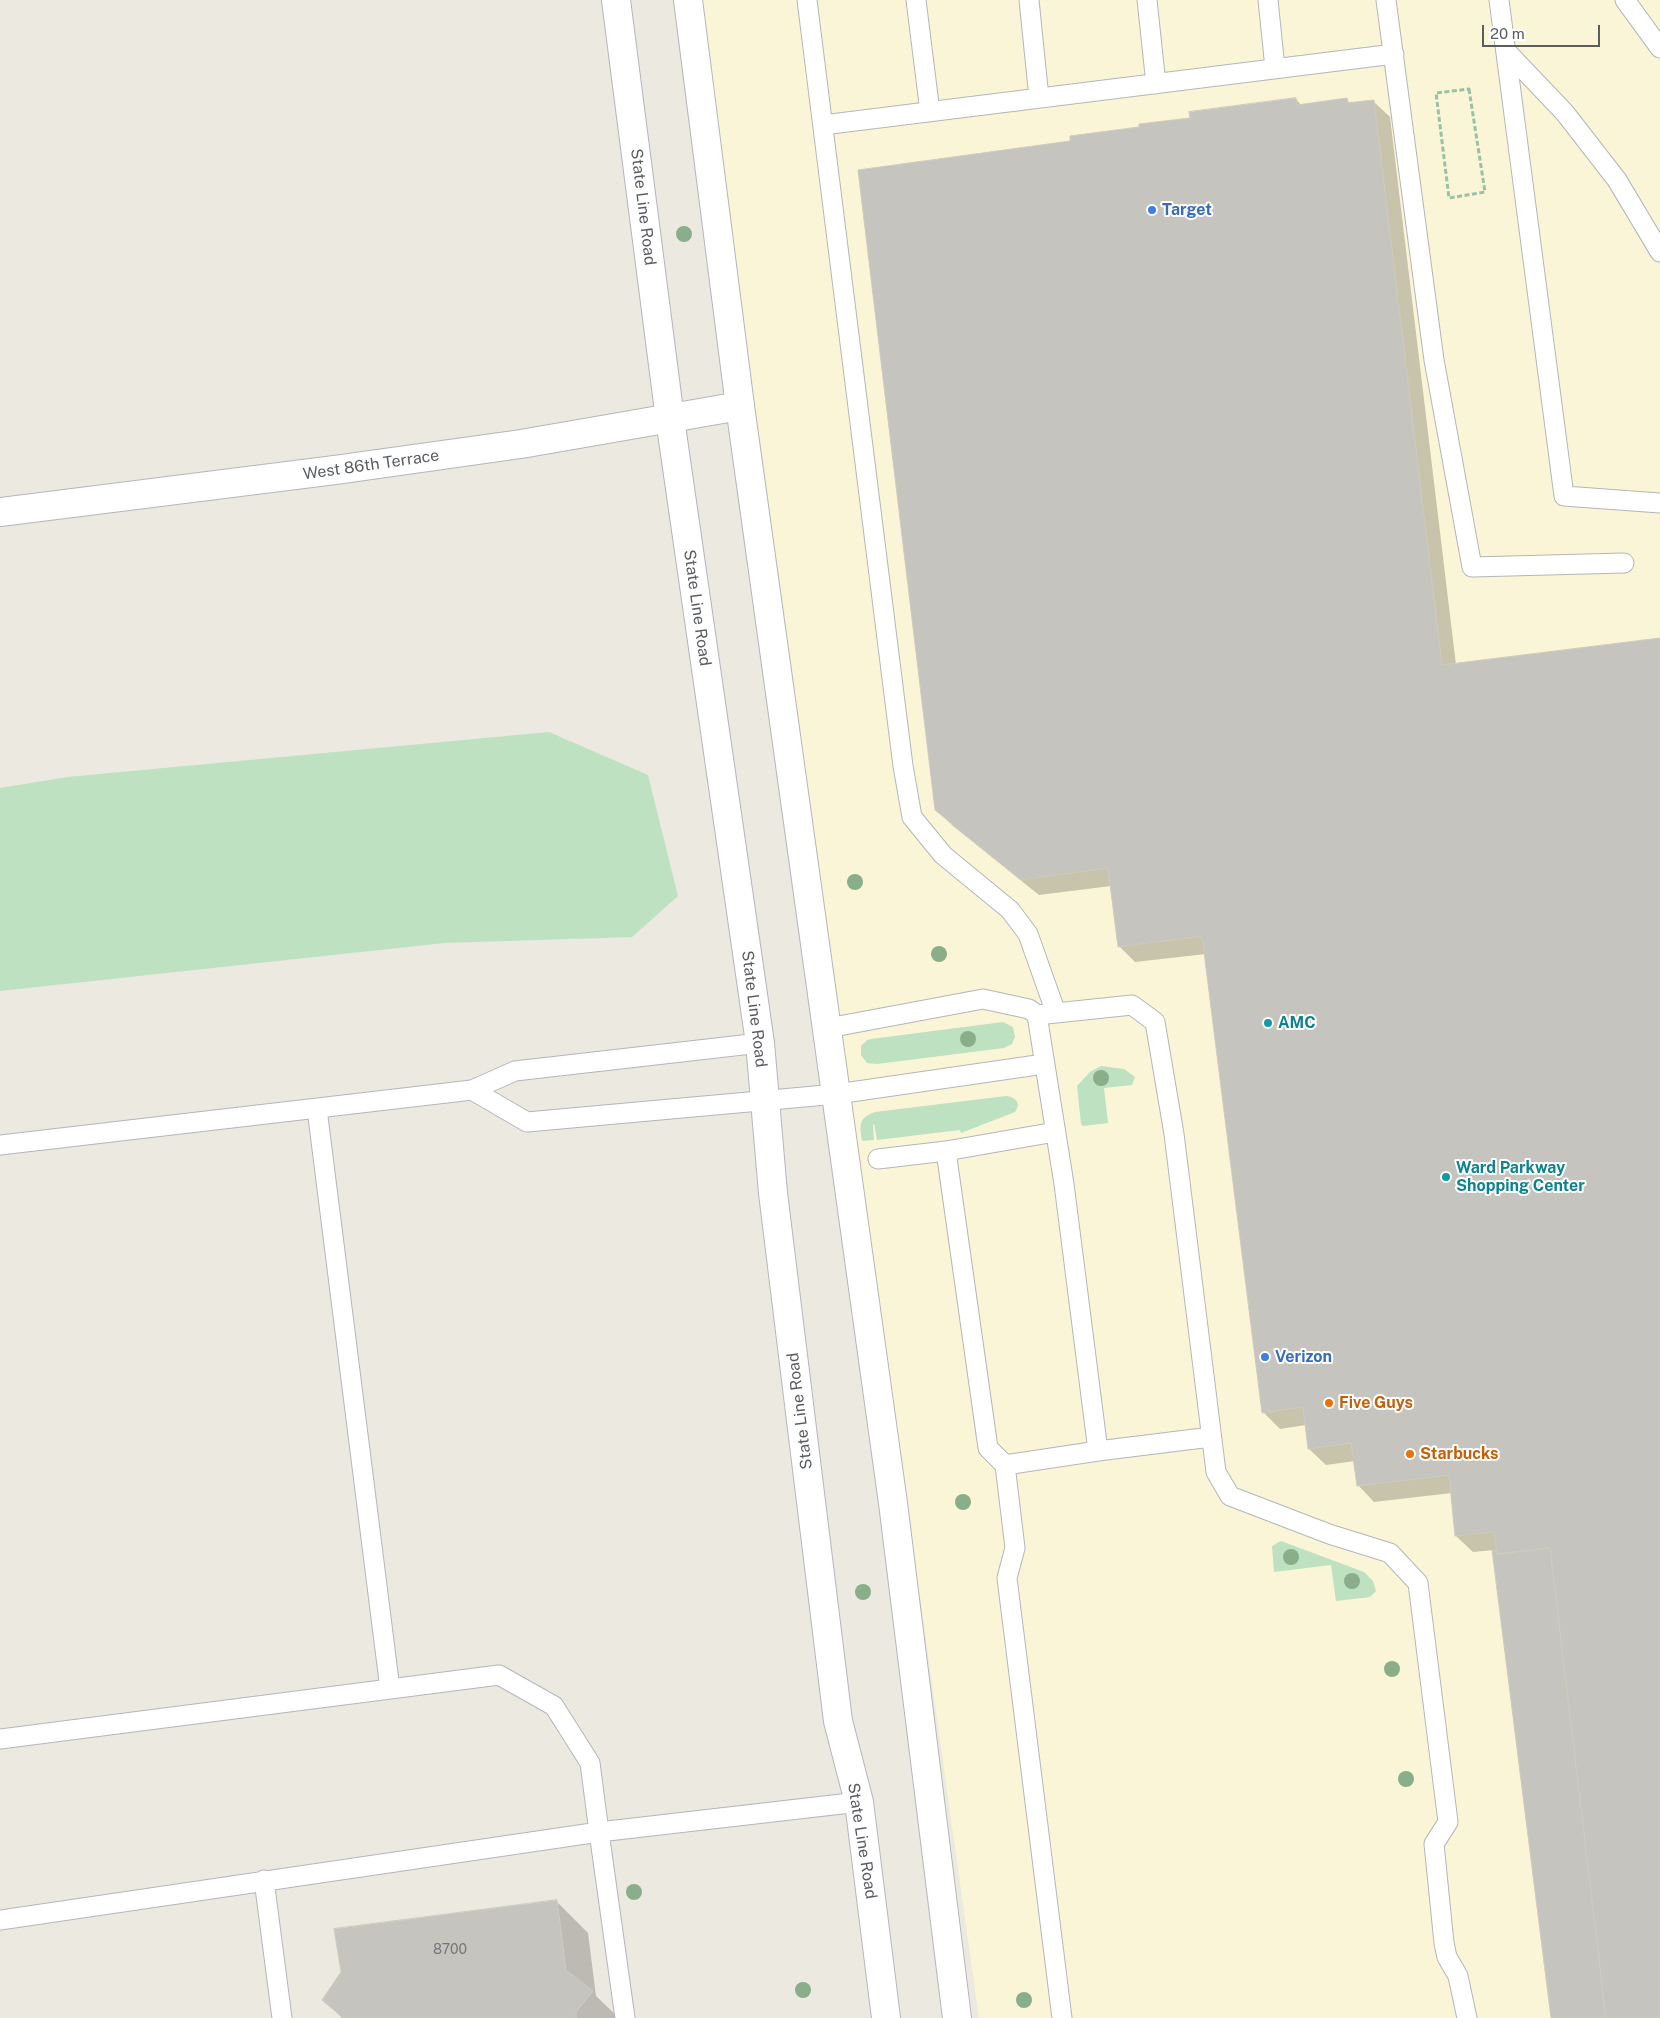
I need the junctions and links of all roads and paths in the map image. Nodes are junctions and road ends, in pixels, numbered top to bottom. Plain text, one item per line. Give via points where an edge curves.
1 (616, 0) edge
2 (688, 0) edge
3 (807, 0) edge
4 (916, 0) edge
5 (1028, 0) edge
6 (1147, 0) edge
7 (1268, 0) edge
8 (1386, 0) edge
9 (1499, 0) edge
10 (1625, 0) edge
11 (1660, 48) edge
12 (1506, 51) junction
13 (1394, 54) junction
14 (1275, 68) junction
15 (1156, 84) junction
16 (1436, 93) joint
17 (1039, 98) junction
18 (930, 112) junction
19 (823, 125) junction
20 (1660, 252) edge
21 (740, 406) junction
22 (670, 418) junction
23 (1660, 503) edge
24 (0, 512) edge
25 (1624, 563) dead end
26 (1056, 1013) junction
27 (1037, 1015) junction
28 (828, 1028) junction
29 (760, 1042) junction
30 (1044, 1064) junction
31 (472, 1090) junction
32 (837, 1094) junction
33 (764, 1102) junction
34 (317, 1109) junction
35 (1056, 1132) junction
36 (0, 1145) edge
37 (946, 1151) junction
38 (878, 1159) dead end
39 (1212, 1438) junction
40 (1098, 1451) junction
41 (1005, 1466) junction
42 (390, 1689) junction
43 (0, 1739) edge
44 (859, 1802) junction
45 (599, 1832) junction
46 (264, 1880) junction
47 (0, 1920) edge
48 (282, 2018) edge
49 (625, 2018) edge
50 (886, 2018) edge
51 (957, 2018) edge
52 (1062, 2018) edge
53 (1467, 2018) edge

1 - 22 main road, State Line Road
2 - 21 main road
3 - 19 lane
4 - 18 lane
5 - 17 lane
6 - 15 lane
7 - 14 lane
8 - 13 lane
9 - 12 lane
10 - 11 lane
12 - 20 lane via 1566,113 1617,180
12 - 23 lane via 1564,496
13 - 14 lane
13 - 25 lane via 1434,360 1472,567
14 - 15 lane
15 - 17 lane
16 - 16 path via 1449,198 1485,192 1469,89
17 - 18 lane
18 - 19 lane
19 - 26 lane via 912,817 942,855 1010,910 1028,934
21 - 22 main road, West 86th Terrace
21 - 28 main road
22 - 24 main road, West 86th Terrace via 521,444
22 - 29 main road, State Line Road
26 - 27 lane
26 - 39 lane via 1132,1005 1155,1022 1174,1134
27 - 28 lane via 1029,1010 983,999
27 - 30 lane
28 - 32 main road
29 - 31 lane via 515,1070
29 - 33 main road, State Line Road
30 - 32 lane
30 - 35 lane
31 - 33 lane via 527,1122
31 - 34 lane
32 - 33 lane
32 - 51 main road via 894,1503
33 - 44 main road, State Line Road via 838,1721
34 - 36 lane
34 - 42 lane
35 - 37 lane
35 - 40 lane
37 - 38 lane
37 - 41 lane via 988,1448
39 - 40 lane
39 - 53 lane via 1216,1472 1230,1496 1329,1534 1390,1553 1418,1584 1448,1822 1434,1844 1444,1943 1447,1957 1458,1976
40 - 41 lane
41 - 52 lane via 1015,1548 1007,1578
42 - 43 lane
42 - 45 lane via 499,1675 554,1706 590,1763
44 - 45 lane
44 - 50 main road, State Line Road
45 - 46 lane
45 - 49 lane
46 - 47 lane
46 - 48 lane

